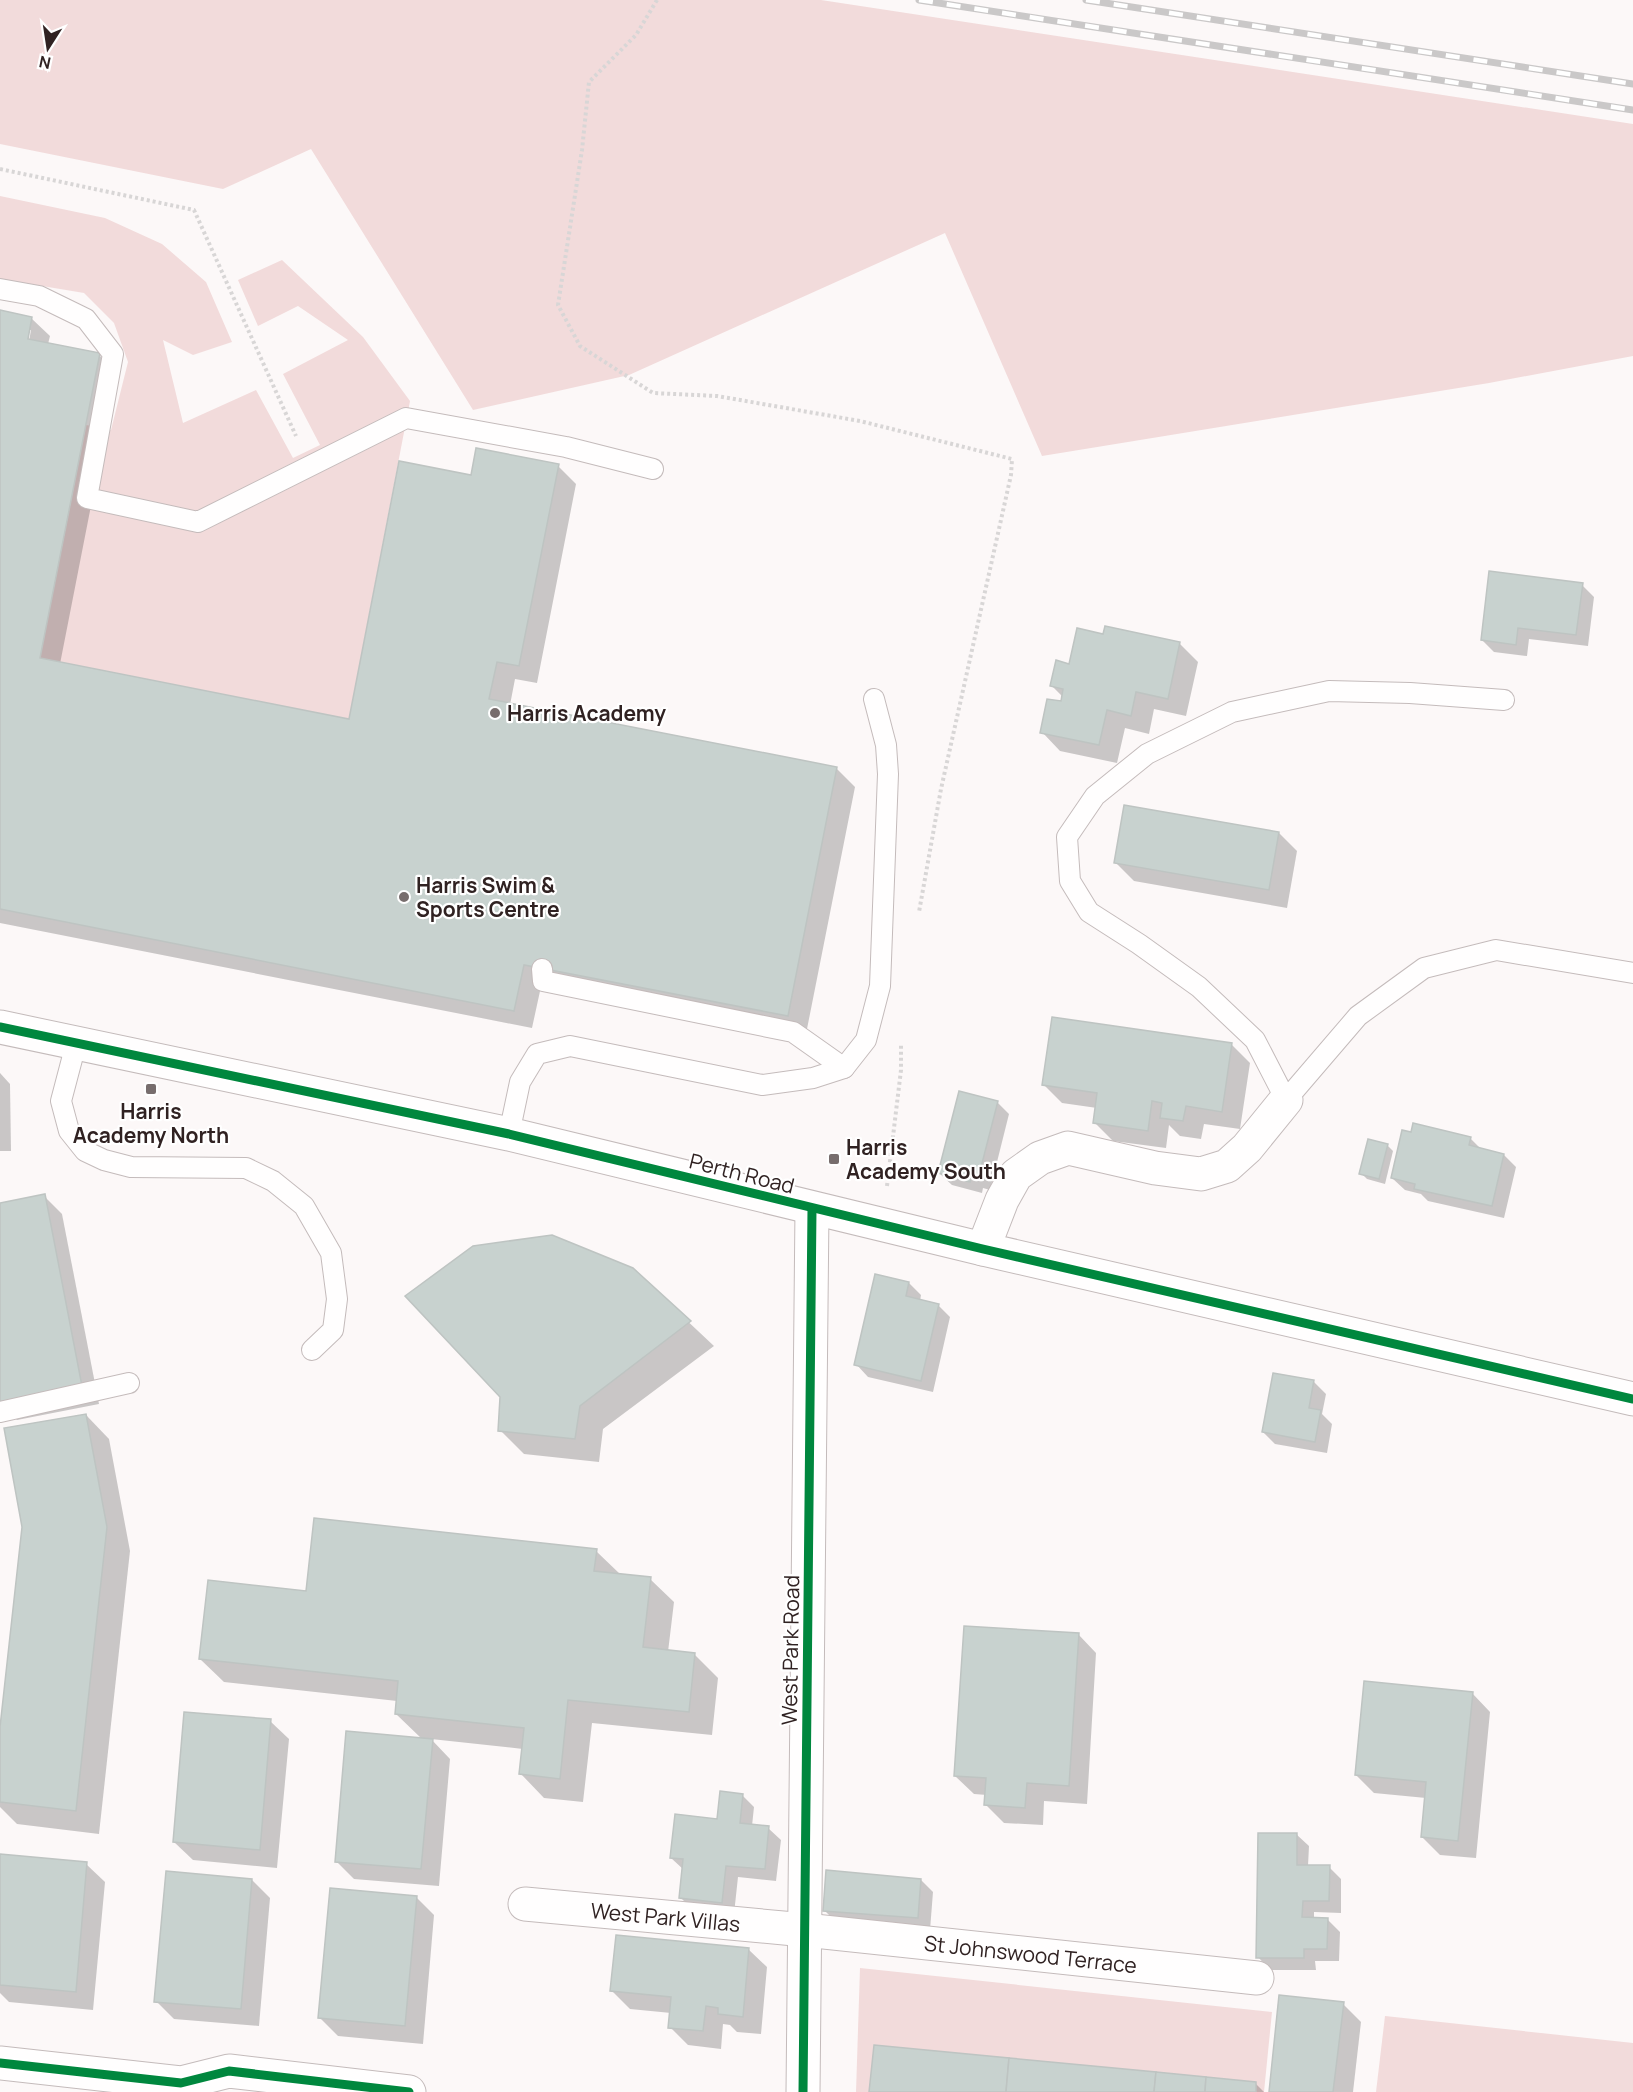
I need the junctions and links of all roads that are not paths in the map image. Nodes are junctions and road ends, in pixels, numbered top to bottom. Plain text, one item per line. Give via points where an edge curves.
1 (0, 289) edge
2 (652, 469) dead end
3 (874, 699) dead end
4 (1504, 700) dead end
5 (542, 969) dead end
6 (1633, 973) edge
7 (0, 1028) edge
8 (76, 1044) junction
9 (844, 1068) junction
10 (1286, 1100) junction
11 (509, 1134) junction
12 (812, 1209) junction
13 (974, 1247) junction
14 (312, 1350) dead end
15 (129, 1383) dead end
16 (1633, 1399) edge
17 (0, 1412) edge
18 (525, 1904) dead end
19 (805, 1930) junction
20 (1257, 1978) dead end
21 (0, 2062) edge
22 (409, 2092) edge
23 (803, 2092) edge

1 - 2 lane via 39,296 86,319 113,354 87,498 198,522 406,418 566,447
3 - 9 lane via 886,745 888,774 880,986 866,1040
4 - 10 lane via 1329,691 1232,712 1147,754 1095,796 1067,837 1070,881 1089,912 1199,987 1255,1040
5 - 9 lane via 543,981 793,1032
6 - 10 lane via 1496,950 1424,968 1358,1016
7 - 8 street, Perth Road
8 - 11 street, Perth Road
8 - 14 lane via 61,1101 69,1131 85,1151 131,1167 246,1168 273,1181 304,1206 331,1253 337,1299 333,1330
9 - 11 lane via 813,1078 762,1085 570,1046 537,1054 520,1082
10 - 13 street via 1234,1160 1201,1174 1068,1149 1040,1158 1016,1176
11 - 12 street, Perth Road
12 - 13 street, Perth Road
12 - 19 street, West Park Road
13 - 16 street, Perth Road
15 - 17 lane
18 - 19 street, West Park Villas
19 - 20 street, St Johnswood Terrace
19 - 23 street, West Park Road
21 - 22 street via 182,2083 229,2071

